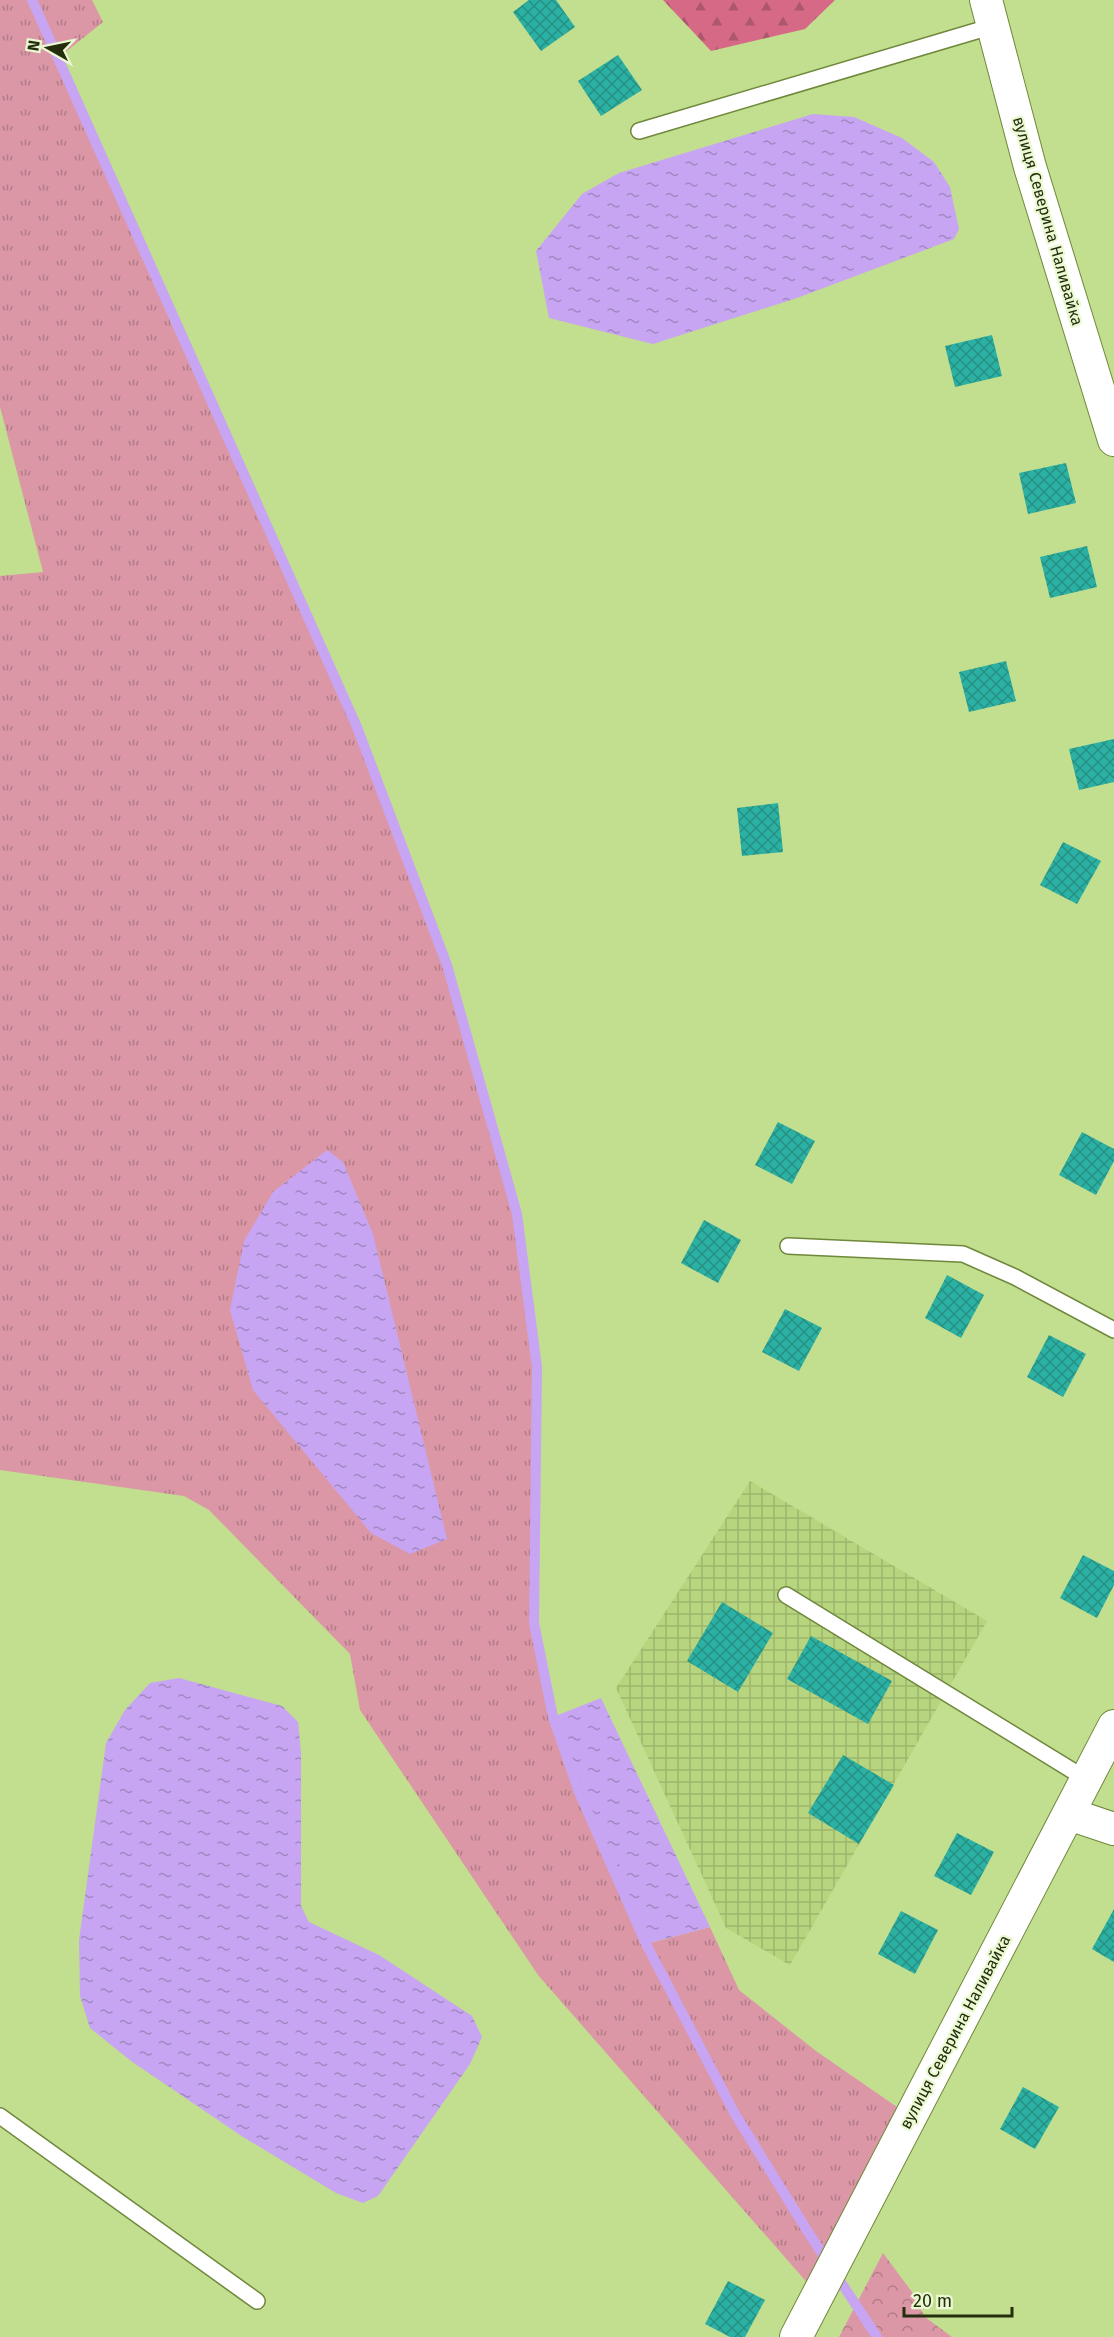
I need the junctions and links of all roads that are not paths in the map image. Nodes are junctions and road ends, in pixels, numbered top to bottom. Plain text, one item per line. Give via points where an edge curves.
1 (989, 13) edge
2 (639, 131) dead end
3 (1114, 440) edge
4 (788, 1246) dead end
5 (1114, 1329) edge
6 (786, 1595) dead end
7 (1114, 1726) edge
8 (1086, 1779) junction
9 (1069, 1814) junction
10 (1114, 1829) edge
11 (0, 2116) edge
12 (257, 2301) dead end
13 (796, 2337) edge

1 - 2 lane
1 - 3 street, вулиця Северина Наливайка via 1030,167
4 - 5 lane via 963,1254
6 - 8 lane
7 - 8 street, вулиця Северина Наливайка
8 - 9 street, вулиця Северина Наливайка
9 - 10 street
9 - 13 street, вулиця Северина Наливайка
11 - 12 lane

